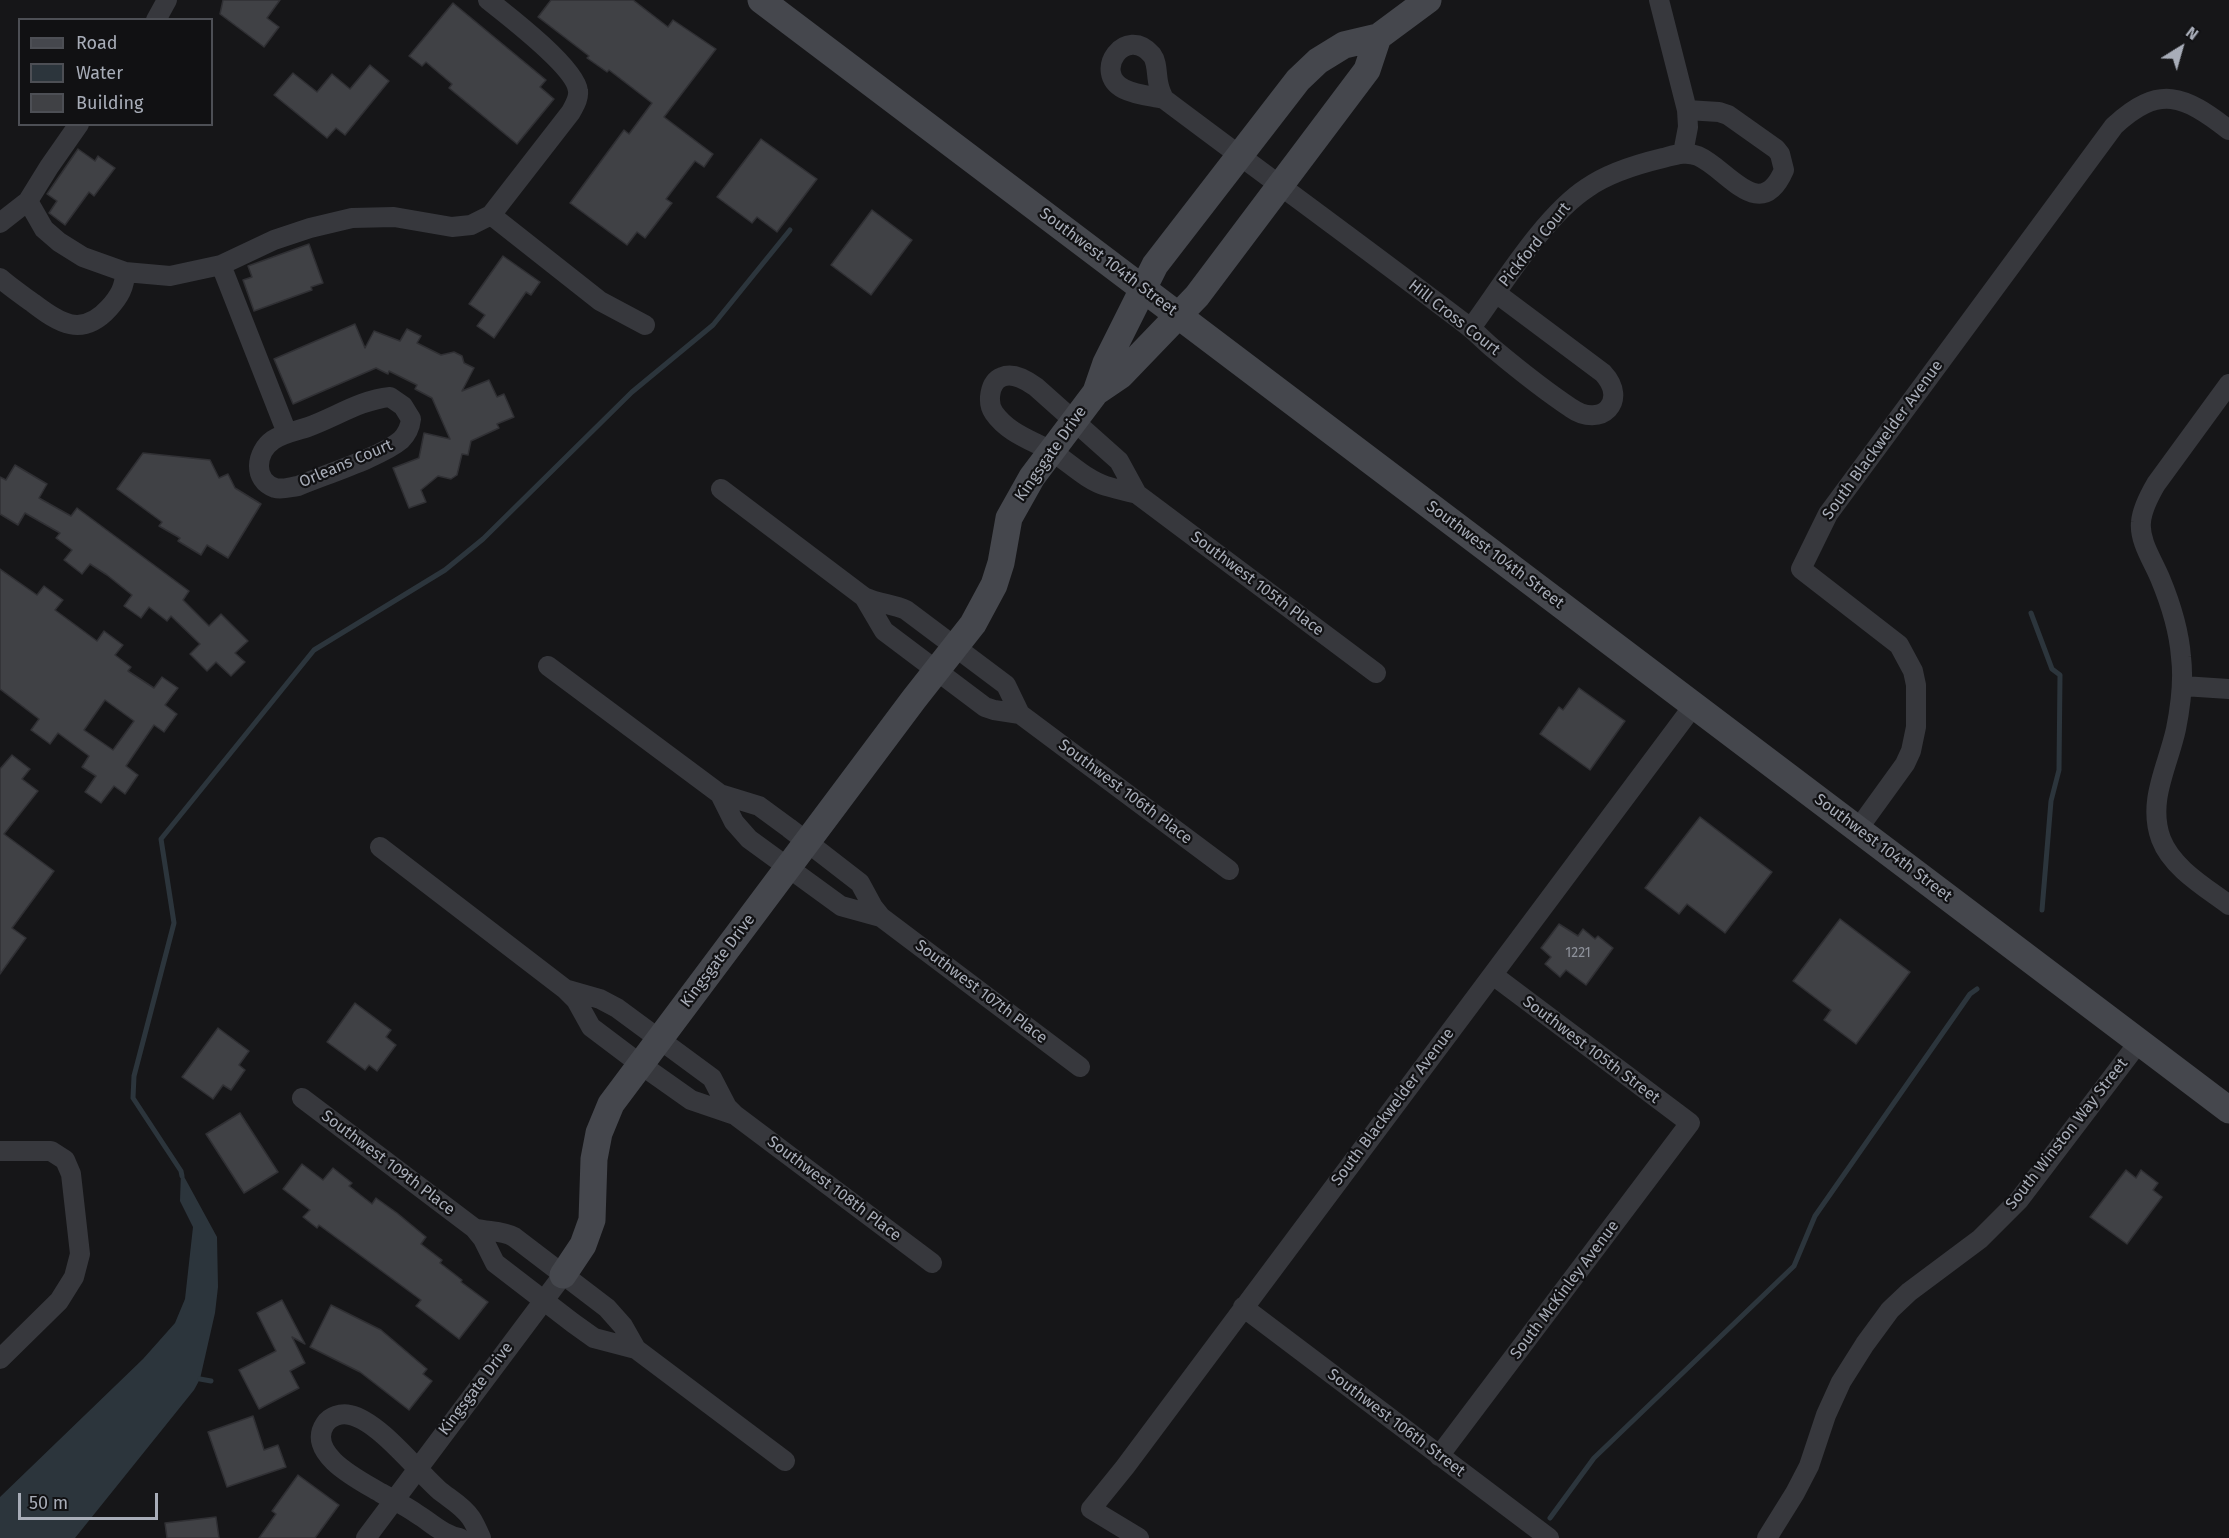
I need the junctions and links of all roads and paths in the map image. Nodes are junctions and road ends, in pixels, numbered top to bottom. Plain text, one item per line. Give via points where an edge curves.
1 (167, 0) edge
2 (488, 0) edge
3 (761, 0) edge
4 (1659, 0) edge
5 (1422, 1) edge
6 (157, 18) edge
7 (1378, 37) junction
8 (1164, 99) dead end
9 (1687, 110) junction
10 (78, 126) edge
11 (2229, 130) edge
12 (1683, 153) junction
13 (1239, 155) junction
14 (1280, 186) junction
15 (28, 201) junction
16 (491, 215) junction
17 (0, 224) edge
18 (221, 265) junction
19 (125, 272) junction
20 (0, 278) edge
21 (1143, 289) junction
22 (1496, 294) junction
23 (1179, 315) junction
24 (645, 325) dead end
25 (1471, 328) junction
26 (2229, 384) edge
27 (1096, 392) junction
28 (1075, 420) junction
29 (287, 433) junction
30 (1052, 452) junction
31 (721, 489) dead end
32 (1137, 494) junction
33 (864, 597) junction
34 (955, 646) junction
35 (548, 666) dead end
36 (936, 671) junction
37 (1376, 673) dead end
38 (2183, 686) junction
39 (2229, 690) edge
40 (1694, 705) junction
41 (1020, 714) junction
42 (720, 794) junction
43 (1858, 829) junction
44 (807, 842) junction
45 (380, 847) dead end
46 (788, 867) junction
47 (1229, 870) dead end
48 (2229, 905) edge
49 (881, 917) junction
50 (1493, 975) junction
51 (565, 989) junction
52 (659, 1039) junction
53 (2139, 1042) junction
54 (640, 1064) junction
55 (1080, 1067) dead end
56 (303, 1098) dead end
57 (2229, 1110) edge
58 (735, 1115) junction
59 (1690, 1123) joint
60 (0, 1151) edge
61 (474, 1228) junction
62 (932, 1263) dead end
63 (563, 1275) junction
64 (543, 1301) junction
65 (1243, 1307) junction
66 (636, 1349) junction
67 (0, 1359) edge
68 (1439, 1456) junction
69 (785, 1461) dead end
70 (417, 1468) junction
71 (393, 1500) junction
72 (366, 1538) edge
73 (460, 1538) edge
74 (481, 1538) edge
75 (1139, 1538) edge
76 (1550, 1538) edge
77 (1767, 1538) edge

1 - 6 street
2 - 16 street via 567,69 578,91 571,112
3 - 21 street, Southwest 104th Street
4 - 9 street
5 - 7 street, Kingsgate Drive
7 - 13 street, Kingsgate Drive via 1344,45 1318,62 1298,80
7 - 14 street, Kingsgate Drive via 1368,70
8 - 13 street, Hill Cross Court
9 - 12 street
9 - 12 street via 1728,114 1776,149 1784,170 1776,187 1756,194 1698,156
10 - 15 street
11 - 43 street, South Blackwelder Avenue via 2193,106 2161,98 2149,101 2114,126 1828,514 1801,569 1899,645 1916,685 1916,727 1911,751
12 - 22 street, Pickford Court via 1641,164 1588,187 1556,216
13 - 14 street, Hill Cross Court
13 - 21 street, Kingsgate Drive via 1155,265
14 - 23 street, Kingsgate Drive
14 - 25 street, Hill Cross Court
15 - 17 street
15 - 19 street via 44,229 59,242 83,257
16 - 18 street via 471,225 452,227 394,217 352,218 274,240
16 - 24 street via 600,301
18 - 19 street via 170,276
18 - 29 street
19 - 20 street via 125,284 114,303 81,326 53,318
21 - 23 street, Southwest 104th Street
21 - 27 street, Kingsgate Drive
22 - 25 street, Pickford Court
22 - 25 street, Hill Cross Court via 1603,373 1614,393 1608,409 1600,415 1582,415 1545,390
23 - 27 street, Kingsgate Drive via 1121,375
23 - 40 street, Southwest 104th Street
26 - 38 street via 2156,484 2141,522 2145,544 2177,632
27 - 28 street, Kingsgate Drive
28 - 30 street, Kingsgate Drive
28 - 30 street, Southwest 105th Place via 1026,380 1008,376 994,383 990,403 993,411 1012,430
28 - 32 street, Southwest 105th Place via 1119,461
29 - 29 street, Orleans Court via 260,454 261,475 265,483 276,488 298,486 381,452 407,434 411,419 397,401 378,399
30 - 32 street, Southwest 105th Place via 1105,486
30 - 34 street, Kingsgate Drive via 1032,477 1009,518 994,585 973,624
31 - 33 street, Southwest 106th Place
32 - 37 street, Southwest 105th Place
33 - 34 street, Southwest 106th Place via 906,610
33 - 36 street, Southwest 106th Place via 884,631
34 - 36 street, Kingsgate Drive
34 - 41 street, Southwest 106th Place via 1006,685
35 - 42 street, Southwest 107th Place
36 - 41 street, Southwest 106th Place via 985,707
36 - 44 street, Kingsgate Drive
38 - 39 street
38 - 48 street via 2176,730 2157,792 2161,839 2180,866
40 - 43 street, Southwest 104th Street
40 - 50 street, South Blackwelder Avenue
41 - 47 street, Southwest 106th Place
42 - 44 street, Southwest 107th Place via 759,806
42 - 46 street, Southwest 107th Place via 740,830
43 - 53 street, Southwest 104th Street
44 - 46 street, Kingsgate Drive
44 - 49 street, Southwest 107th Place via 860,883
45 - 51 street, Southwest 108th Place
46 - 49 street, Southwest 107th Place via 841,906
46 - 52 street, Kingsgate Drive
49 - 55 street, Southwest 107th Place
50 - 59 street, Southwest 105th Street
50 - 65 street, South Blackwelder Avenue
51 - 52 street, Southwest 108th Place via 608,1002
51 - 54 street, Southwest 108th Place via 576,999 591,1027
52 - 54 street, Kingsgate Drive
52 - 58 street, Southwest 108th Place via 712,1078
53 - 57 street, Southwest 104th Street
53 - 77 street, South Winston Way Street via 2019,1200 1980,1239 1890,1310 1840,1382 1809,1466
54 - 58 street, Southwest 108th Place via 691,1100
54 - 63 street, Kingsgate Drive via 604,1117 594,1159 592,1220 583,1245
56 - 61 street, Southwest 109th Place
58 - 62 street, Southwest 108th Place
59 - 68 street, South McKinley Avenue
60 - 67 street via 51,1151 69,1166 80,1254 74,1277 59,1302
61 - 63 street, Southwest 109th Place via 508,1233
61 - 64 street, Southwest 109th Place via 495,1263
63 - 64 street, Kingsgate Drive
63 - 66 street, Southwest 109th Place via 607,1308
64 - 66 street, Southwest 109th Place via 594,1338
64 - 70 street, Kingsgate Drive
65 - 68 street, Southwest 106th Street
65 - 75 street, South Blackwelder Avenue via 1091,1509
66 - 69 street, Southwest 109th Place
68 - 76 street, Southwest 106th Street
70 - 71 street, Kingsgate Drive
70 - 71 street via 395,1445 358,1417 340,1414 326,1423 320,1440 329,1457
70 - 74 street via 470,1516
71 - 72 street, Kingsgate Drive
71 - 73 street

